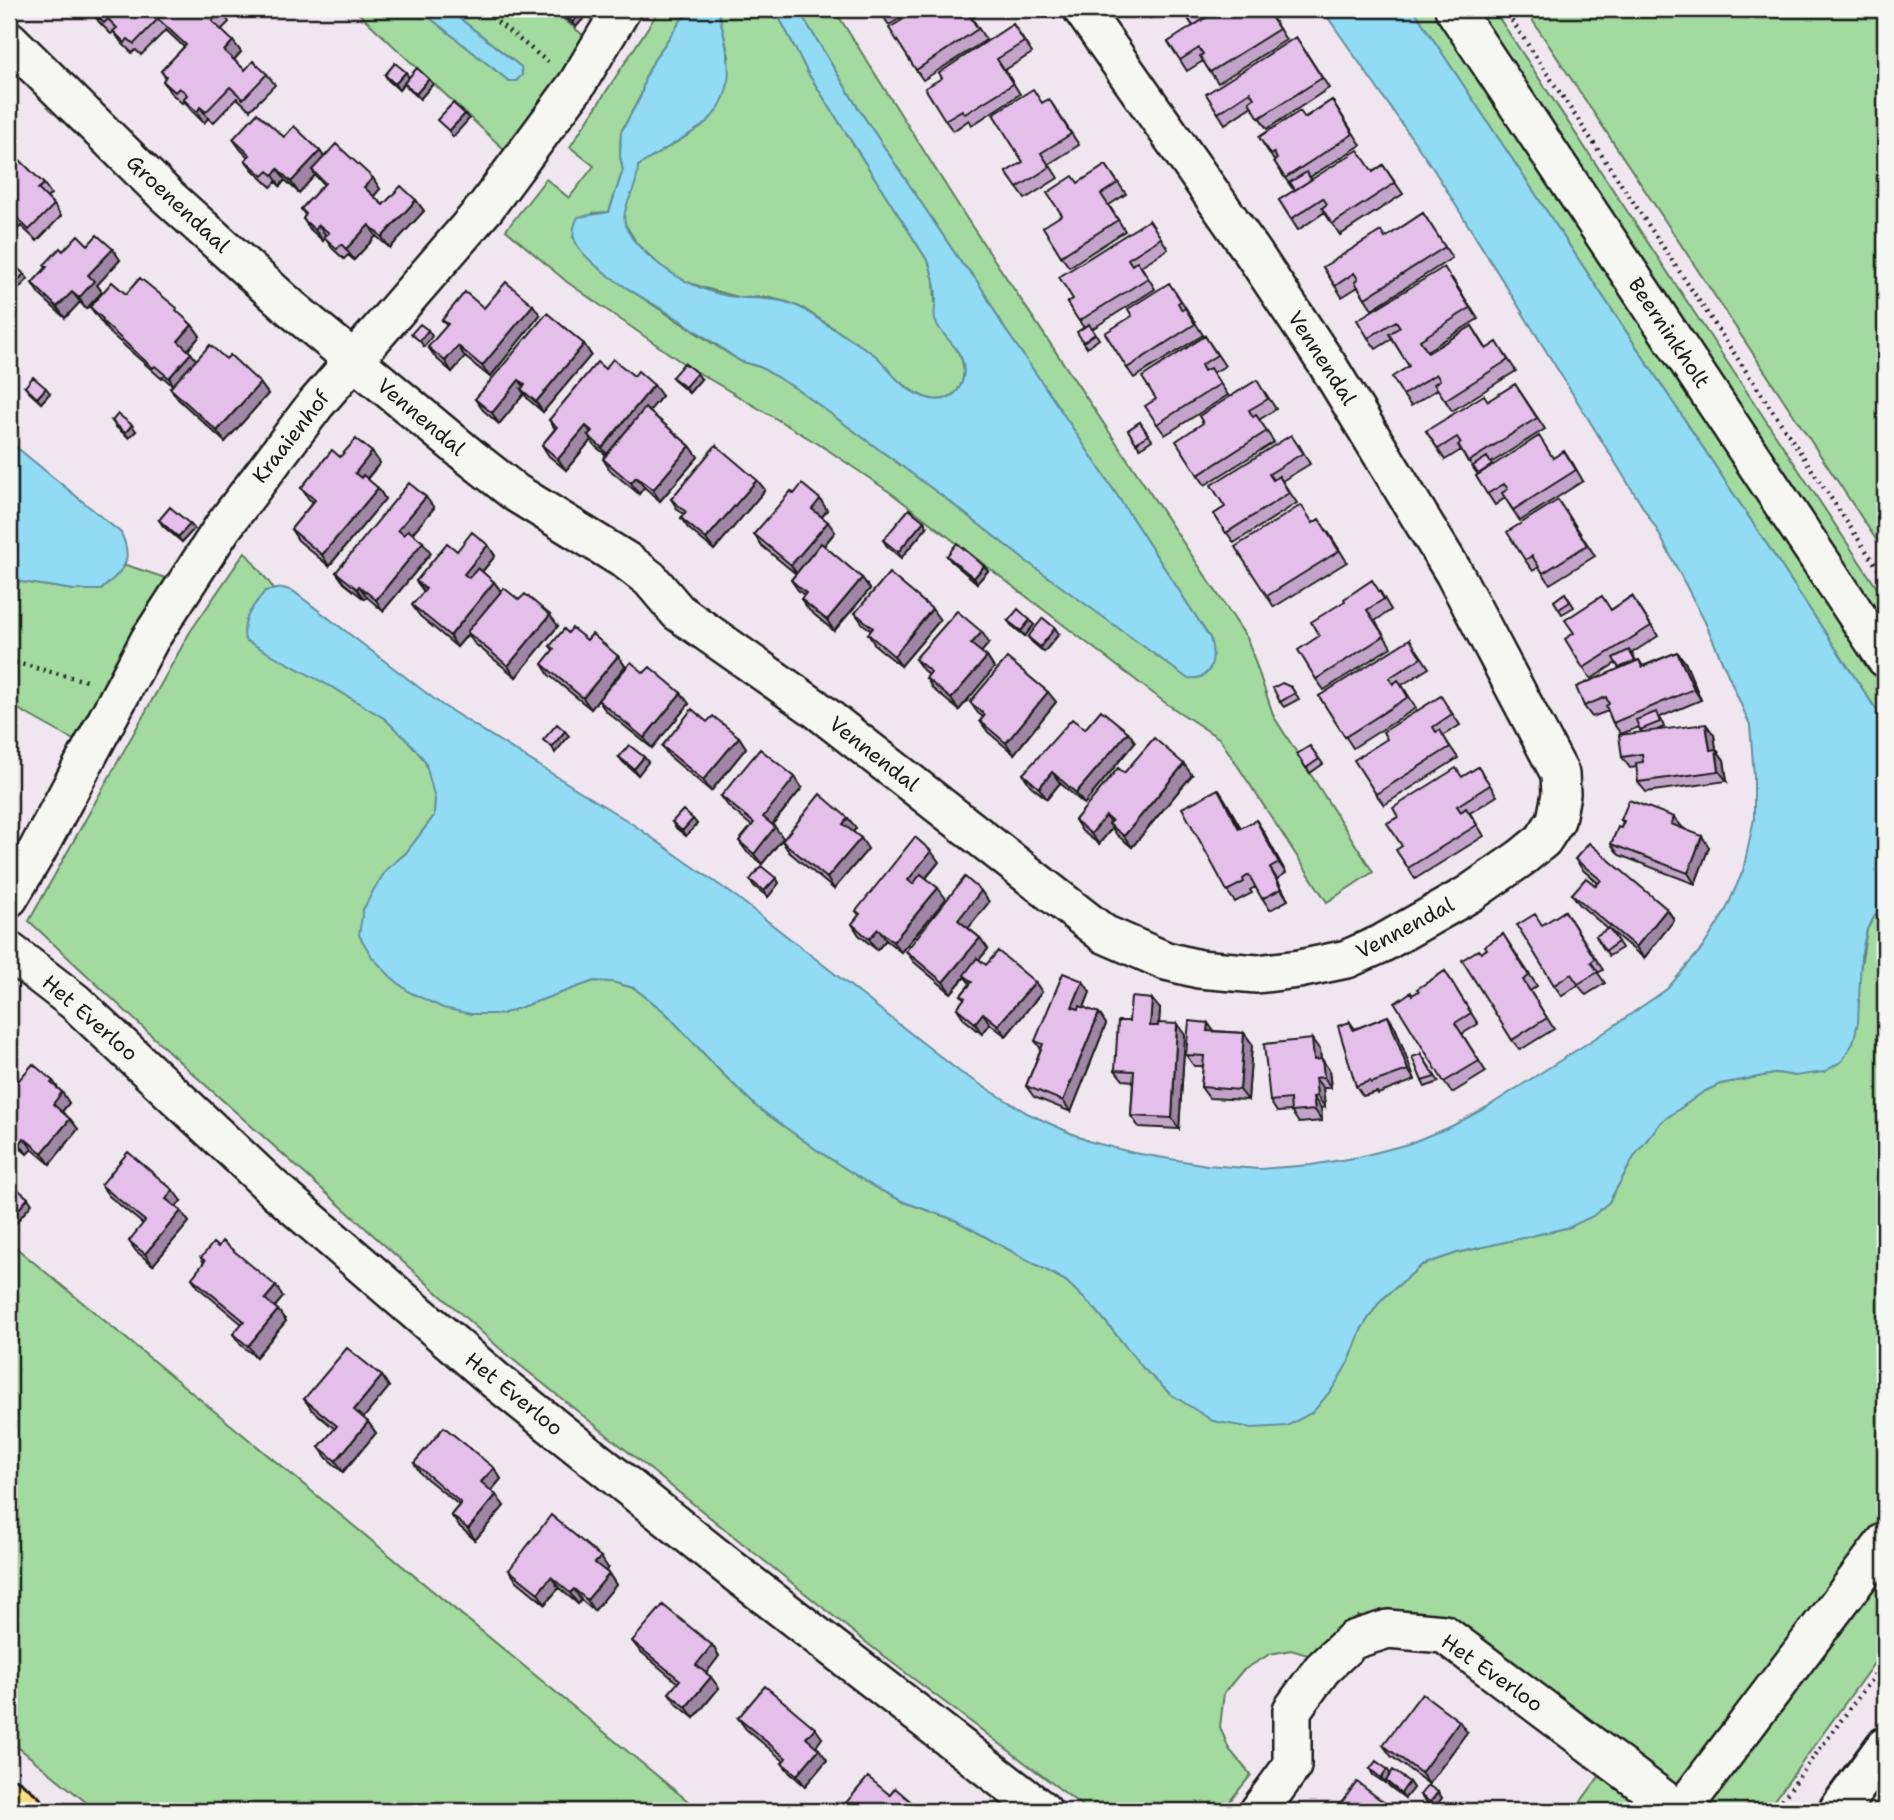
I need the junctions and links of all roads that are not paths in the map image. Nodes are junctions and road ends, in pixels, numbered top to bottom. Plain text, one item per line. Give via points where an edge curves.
1 (622, 9) edge
2 (1082, 9) edge
3 (1454, 9) edge
4 (9, 40) edge
5 (354, 361) junction
6 (1885, 658) edge
7 (9, 898) edge
8 (9, 951) edge
9 (1885, 1542) edge
10 (1885, 1748) edge
11 (9, 1798) edge
12 (24, 1811) edge
13 (1042, 1811) edge
14 (1259, 1811) edge
15 (1680, 1811) edge
16 (1838, 1811) edge

1 - 5 street, Kraaienhof via 576,84 486,207
2 - 5 street, Vennendal via 1327,364 1454,573 1560,774 1556,820 1543,840 1469,894 1381,944 1347,959 1257,974 1166,961 1104,933 815,708 678,612 643,573 516,493
3 - 6 street, Beerninkholt
4 - 5 street, Groenendaal via 167,196
5 - 7 street, Kraaienhof via 223,527 150,639
8 - 13 street, Het Everloo via 75,1002 273,1188 495,1380
9 - 15 street, Het Everloo
10 - 16 street
11 - 12 highway
14 - 15 street, Het Everloo via 1292,1766 1292,1710 1322,1669 1353,1640 1388,1629 1444,1634

